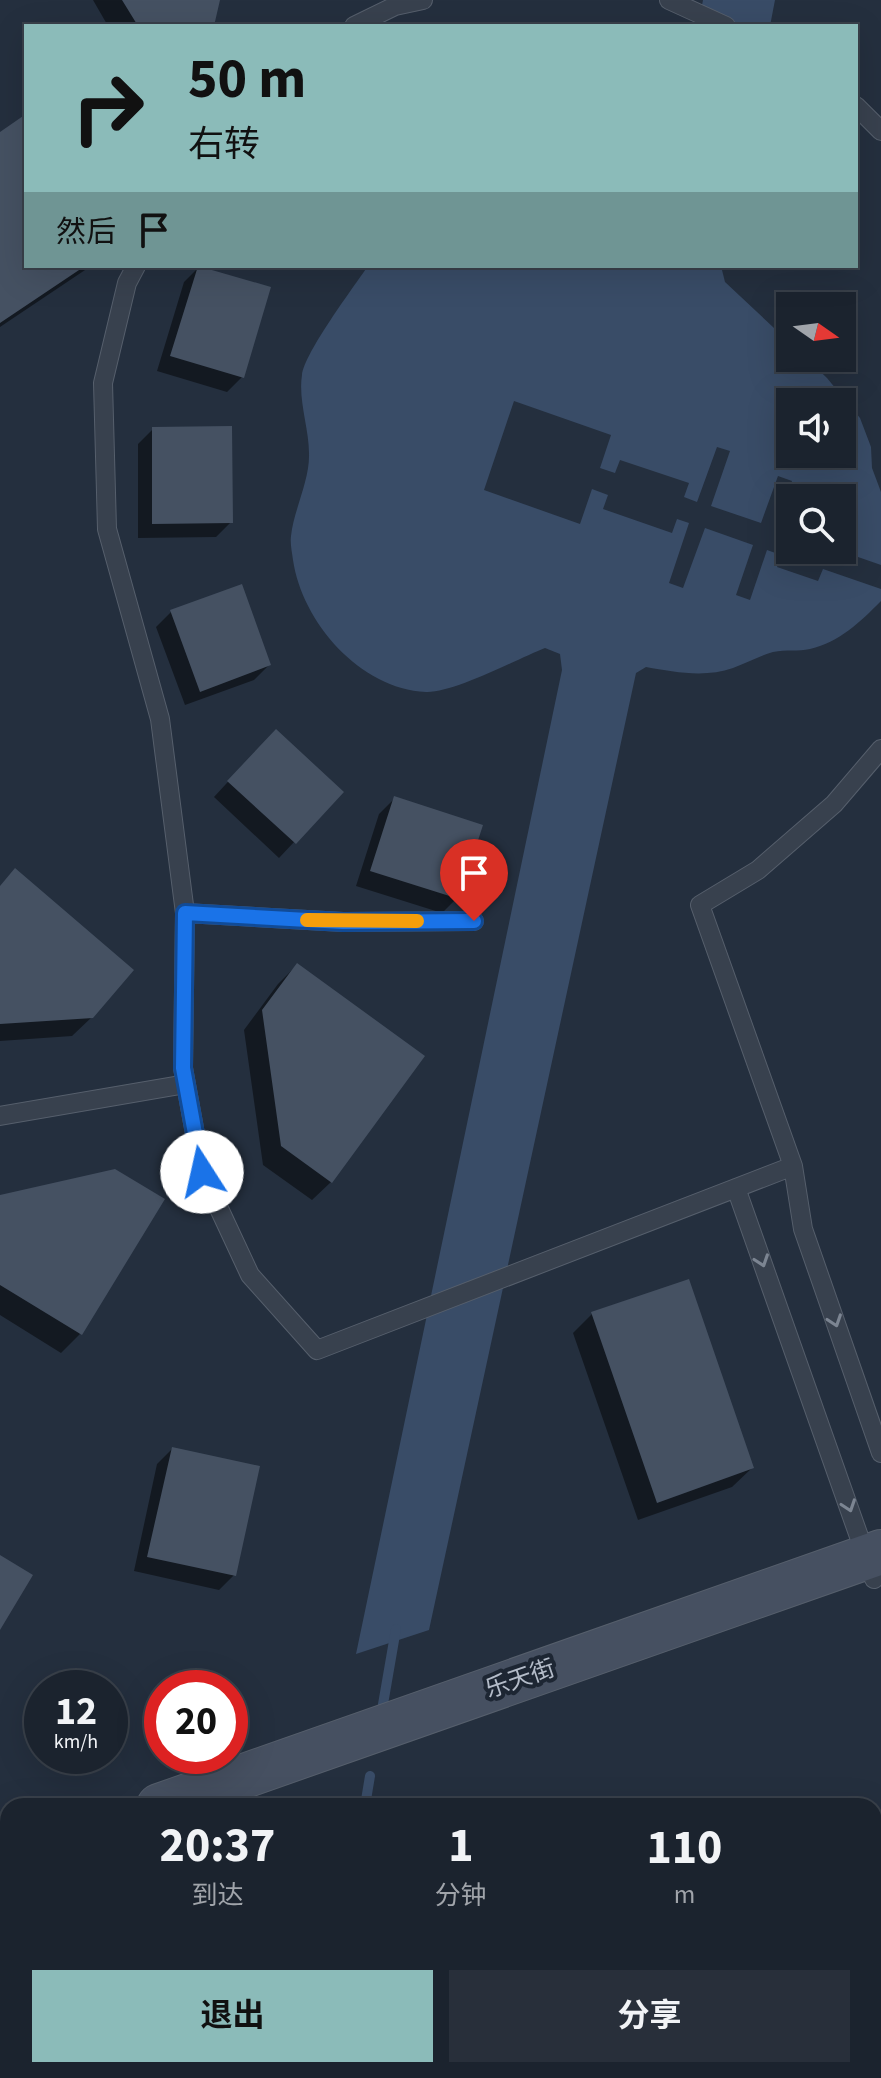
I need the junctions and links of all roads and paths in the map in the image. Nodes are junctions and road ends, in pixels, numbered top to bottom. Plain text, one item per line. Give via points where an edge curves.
1 (423, 0) edge
2 (669, 0) edge
3 (358, 24) edge
4 (722, 24) edge
5 (858, 108) edge
6 (881, 131) edge
7 (135, 268) edge
8 (881, 749) edge
9 (185, 913) junction
10 (474, 921) dead end
11 (186, 1084) junction
12 (0, 1116) edge
13 (793, 1166) junction
14 (736, 1188) junction
15 (881, 1453) edge
16 (876, 1566) edge
17 (183, 1798) edge
18 (255, 1798) edge

1 - 3 lane via 395,6
2 - 4 lane
5 - 6 lane
7 - 9 lane via 103,383 107,529 160,719
8 - 13 lane via 834,804 769,860 700,905
9 - 10 lane via 343,922
9 - 11 lane
11 - 12 lane
11 - 14 lane via 202,1172 250,1275 317,1350
13 - 14 lane
13 -> 15 lane via 803,1229
14 -> 16 lane
16 - 17 street, 乐天街
16 - 18 street, 乐天街

